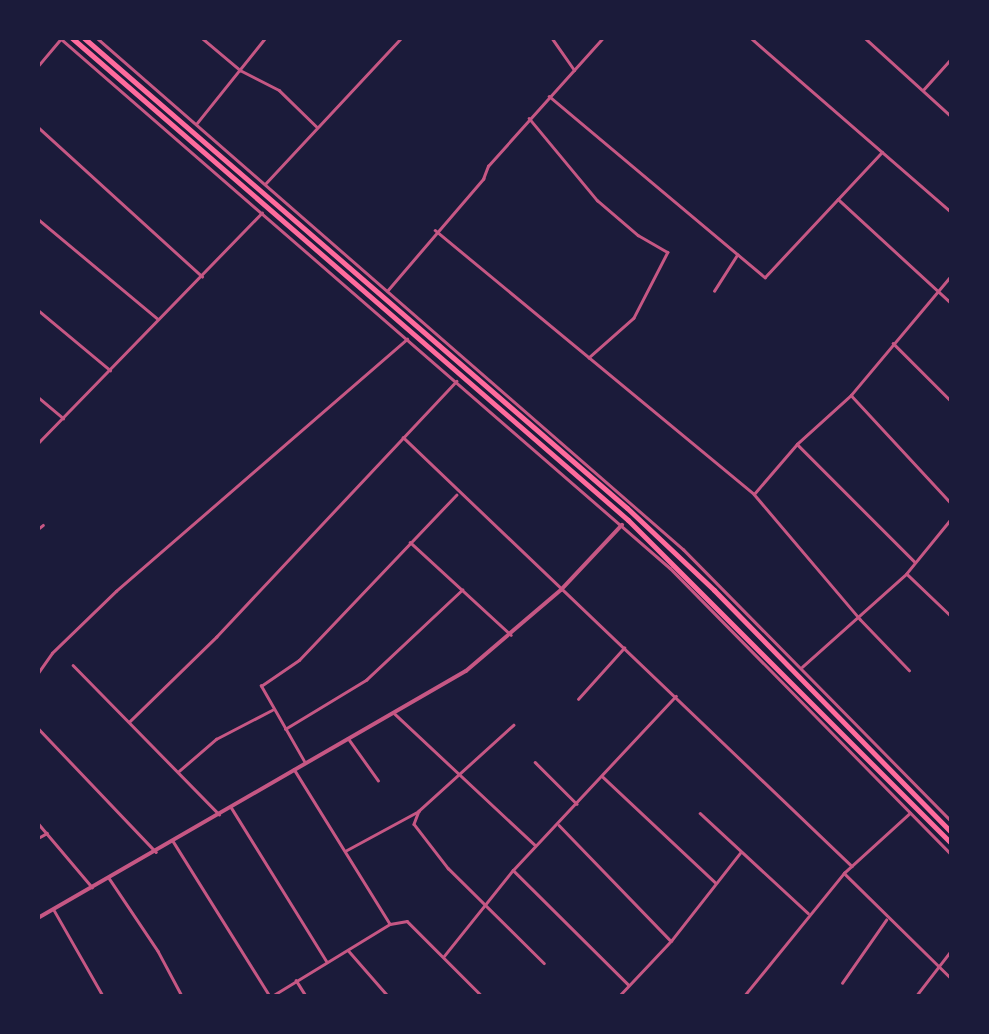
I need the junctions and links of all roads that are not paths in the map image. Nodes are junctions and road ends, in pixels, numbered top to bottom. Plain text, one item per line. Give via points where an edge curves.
1 (72, 38) edge
2 (84, 38) edge
3 (97, 38) edge
4 (202, 38) edge
5 (265, 38) edge
6 (552, 38) edge
7 (603, 38) edge
8 (751, 38) edge
9 (865, 38) edge
10 (61, 39) edge
11 (400, 39) edge
12 (950, 60) edge
13 (38, 66) edge
14 (240, 69) junction
15 (574, 70) junction
16 (923, 90) junction
17 (549, 96) junction
18 (950, 115) edge
19 (529, 118) junction
20 (196, 124) junction
21 (38, 127) edge
22 (317, 127) junction
23 (882, 152) junction
24 (265, 184) junction
25 (838, 198) junction
26 (950, 211) edge
27 (262, 213) junction
28 (38, 219) edge
29 (435, 230) junction
30 (737, 255) junction
31 (202, 276) junction
32 (950, 277) edge
33 (387, 291) junction
34 (714, 291) dead end
35 (939, 291) junction
36 (950, 302) edge
37 (38, 310) edge
38 (158, 319) junction
39 (407, 339) junction
40 (893, 343) junction
41 (589, 359) junction
42 (110, 370) junction
43 (456, 381) junction
44 (851, 395) junction
45 (38, 397) edge
46 (950, 400) edge
47 (63, 418) junction
48 (403, 437) junction
49 (38, 443) edge
50 (797, 444) junction
51 (457, 494) junction
52 (754, 494) junction
53 (950, 502) edge
54 (950, 520) edge
55 (43, 525) dead end
56 (622, 525) junction
57 (38, 529) edge
58 (410, 542) junction
59 (915, 562) junction
60 (906, 574) junction
61 (462, 590) junction
62 (561, 590) junction
63 (950, 615) edge
64 (860, 619) junction
65 (511, 635) junction
66 (624, 648) junction
67 (760, 653) junction
68 (73, 665) dead end
69 (802, 667) junction
70 (909, 670) dead end
71 (38, 673) edge
72 (676, 696) junction
73 (578, 699) dead end
74 (273, 710) junction
75 (393, 713) junction
76 (129, 722) junction
77 (514, 725) dead end
78 (38, 728) edge
79 (285, 729) junction
80 (348, 738) junction
81 (535, 762) dead end
82 (305, 763) junction
83 (294, 769) junction
84 (179, 771) junction
85 (461, 775) junction
86 (603, 777) junction
87 (378, 780) dead end
88 (577, 804) junction
89 (231, 807) junction
90 (419, 811) junction
91 (699, 813) dead end
92 (911, 813) junction
93 (219, 814) junction
94 (950, 820) edge
95 (38, 823) edge
96 (558, 824) junction
97 (950, 831) edge
98 (47, 833) junction
99 (38, 838) edge
100 (173, 841) junction
101 (950, 842) edge
102 (536, 845) junction
103 (345, 851) junction
104 (156, 852) junction
105 (740, 853) junction
106 (950, 853) edge
107 (852, 866) junction
108 (513, 870) junction
109 (844, 873) junction
110 (109, 878) junction
111 (715, 882) junction
112 (92, 887) junction
113 (487, 903) junction
114 (54, 909) junction
115 (808, 912) junction
116 (38, 918) edge
117 (887, 919) junction
118 (390, 924) junction
119 (671, 941) junction
120 (348, 950) junction
121 (950, 952) edge
122 (444, 956) junction
123 (328, 962) junction
124 (544, 962) dead end
125 (939, 965) junction
126 (950, 977) edge
127 (296, 981) junction
128 (842, 983) dead end
129 (629, 985) junction
130 (103, 996) edge
131 (181, 996) edge
132 (271, 996) edge
133 (306, 996) edge
134 (388, 996) edge
135 (482, 996) edge
136 (619, 996) edge
137 (744, 996) edge
138 (916, 996) edge

1 - 67 highway via 628,520
2 - 97 highway via 627,508 714,590
3 - 20 street
4 - 14 street
5 - 14 street
6 - 15 street
7 - 15 street
8 - 23 street
9 - 16 street
10 - 13 street
10 - 27 street
11 - 22 street
12 - 16 street
14 - 20 street
14 - 22 street via 279,90
15 - 17 street
16 - 18 street
17 - 19 street
17 - 30 street via 595,139 661,186
19 - 29 street via 488,166 483,179
19 - 41 street via 597,200 638,235 668,252 634,318
20 - 24 street
21 - 31 street
22 - 24 street
23 - 25 street
23 - 26 street
24 - 33 street
25 - 30 street via 765,277
25 - 35 street
27 - 31 street
27 - 39 street
28 - 38 street
29 - 33 street
29 - 41 street
30 - 34 street
31 - 38 street
32 - 35 street
33 - 69 street via 632,502
35 - 36 street
35 - 40 street
37 - 42 street
38 - 42 street
39 - 43 street
39 - 71 street via 116,591 51,653
40 - 44 street
40 - 46 street
41 - 52 street
42 - 47 street
43 - 48 street
43 - 56 street
44 - 50 street
44 - 53 street
45 - 47 street
47 - 49 street
48 - 51 street
48 - 76 street via 216,637
50 - 52 street
50 - 59 street
51 - 58 street
51 - 62 street
52 - 64 street
54 - 59 street
55 - 57 street
56 - 62 street
56 - 67 street
58 - 61 street
58 - 74 street via 299,660 261,684
59 - 60 street
60 - 63 street
60 - 64 street
61 - 65 street
61 - 79 street via 366,680
62 - 65 street
62 - 66 street
64 - 69 street
64 - 70 street
65 - 75 street via 466,671
66 - 72 street
66 - 73 street
67 - 92 street
67 - 101 highway
68 - 76 street
69 - 94 street
72 - 86 street
72 - 107 street
74 - 79 street
74 - 84 street via 216,738
75 - 80 street
75 - 85 street
76 - 84 street
77 - 85 street
78 - 104 street
79 - 82 street
80 - 82 street
80 - 87 street
81 - 88 street
82 - 83 street
83 - 89 street
83 - 103 street
84 - 93 street
85 - 90 street
85 - 102 street
86 - 88 street
86 - 111 street
88 - 96 street
89 - 93 street
89 - 123 street
90 - 103 street
90 - 113 street via 414,824 423,842
91 - 105 street
92 - 106 street
92 - 107 street
93 - 100 street
95 - 98 street
96 - 102 street
96 - 119 street
98 - 99 street
98 - 112 street
100 - 104 street
100 - 132 street
102 - 108 street
103 - 118 street
104 - 110 street
105 - 111 street
105 - 115 street
107 - 109 street
108 - 113 street
108 - 129 street
109 - 115 street
109 - 117 street
110 - 112 street
110 - 131 street via 159,951
111 - 119 street
112 - 114 street
113 - 122 street
113 - 124 street
114 - 116 street
114 - 130 street
115 - 137 street
117 - 125 street
117 - 128 street
118 - 120 street
118 - 122 street via 407,922
119 - 129 street
120 - 123 street
120 - 134 street
121 - 125 street
122 - 135 street
123 - 127 street
125 - 126 street
125 - 138 street
127 - 132 street
127 - 133 street
129 - 136 street

